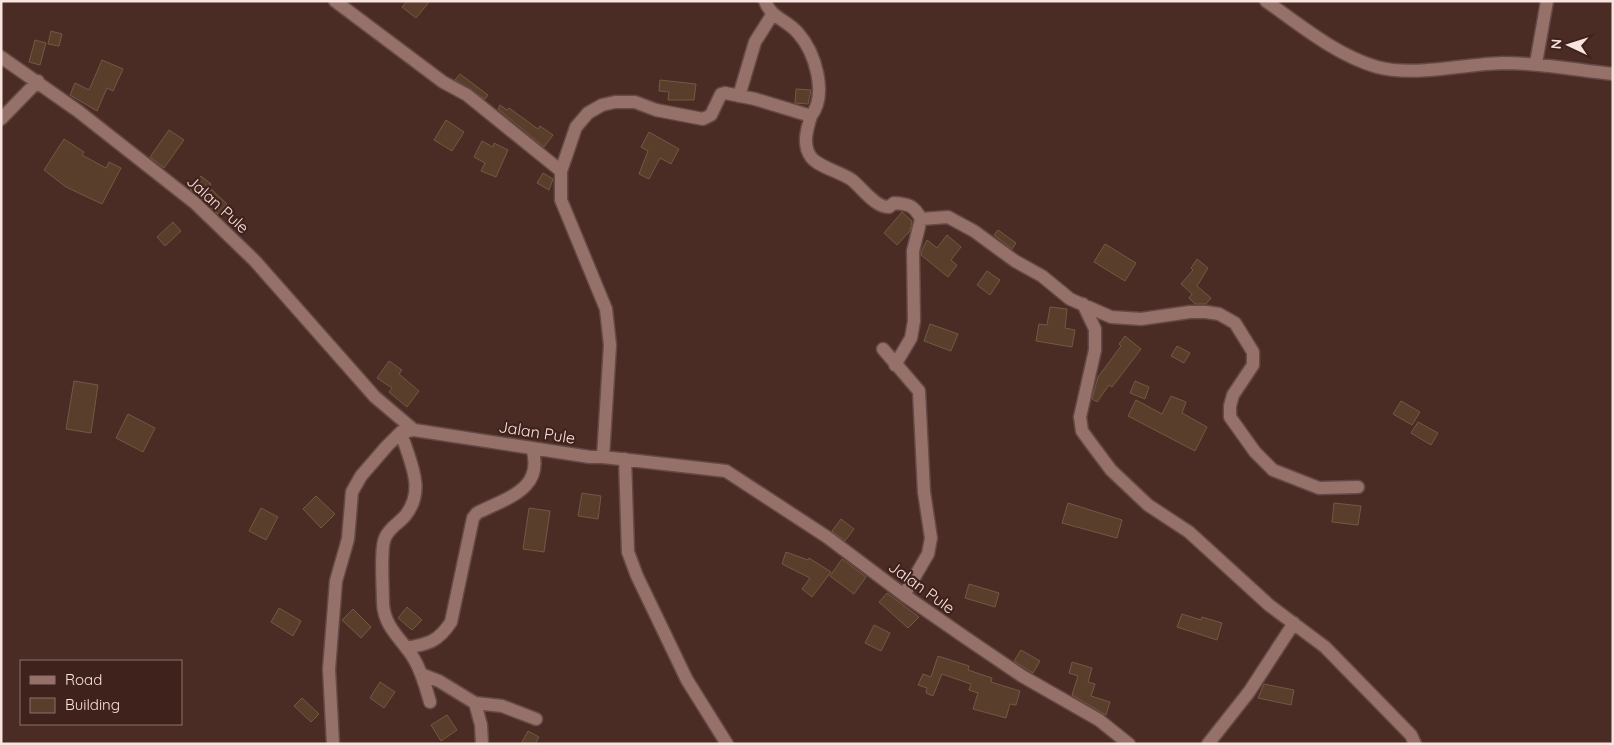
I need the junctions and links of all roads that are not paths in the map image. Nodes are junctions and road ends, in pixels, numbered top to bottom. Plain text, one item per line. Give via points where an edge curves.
1 (335, 1) edge
2 (765, 1) edge
3 (1266, 1) edge
4 (1547, 1) edge
5 (772, 15) junction
6 (1, 56) edge
7 (1537, 59) junction
8 (1613, 74) edge
9 (38, 81) junction
10 (740, 96) junction
11 (811, 116) junction
12 (1, 118) edge
13 (562, 171) junction
14 (921, 219) junction
15 (1083, 304) junction
16 (883, 349) dead end
17 (895, 365) junction
18 (414, 430) junction
19 (401, 432) junction
20 (532, 448) junction
21 (603, 457) junction
22 (625, 459) junction
23 (1358, 487) dead end
24 (904, 595) junction
25 (1294, 623) junction
26 (406, 648) junction
27 (421, 674) junction
28 (430, 702) dead end
29 (475, 703) junction
30 (536, 719) dead end
31 (333, 744) edge
32 (482, 744) edge
33 (727, 744) edge
34 (1129, 744) edge
35 (1208, 744) edge
36 (1415, 744) edge

1 - 13 street via 443,82 467,95
2 - 5 street
3 - 7 street via 1338,50 1376,67 1399,71
4 - 7 street
5 - 10 street via 755,42
5 - 11 street via 798,33 812,59 819,92 818,103
6 - 9 street, Jalan Pule
7 - 8 street
9 - 12 street
9 - 18 street, Jalan Pule via 195,203 255,261 376,397
10 - 11 street
10 - 13 street via 721,94 710,115 703,119 672,114 635,102 602,105 588,113 576,127
11 - 14 street via 806,140 812,159 844,174 879,205 889,207 894,203 906,203 913,206
13 - 21 street via 561,200 606,309 610,345
14 - 15 street via 948,217 1042,276 1070,299
14 - 17 street via 913,251 914,321 911,338
15 - 23 street via 1111,317 1141,319 1206,312 1219,314 1235,323 1252,352 1253,365 1233,395 1230,417 1255,452 1273,470 1319,488
15 - 25 street via 1095,329 1095,350 1082,399 1082,431 1111,470 1148,505 1189,532 1269,605
16 - 17 street
17 - 24 street via 919,391 924,492 930,538 928,554
18 - 19 street
18 - 20 street, Jalan Pule
19 - 26 street via 417,479 417,489 405,516 385,537 383,603 390,629
19 - 31 street via 361,476 352,492 348,538 336,581 329,669
20 - 21 street, Jalan Pule
20 - 26 street via 536,460 529,484 473,518 451,622 430,644
21 - 22 street, Jalan Pule
22 - 24 street, Jalan Pule via 726,471 827,537
22 - 33 street via 628,552 687,680
24 - 34 street, Jalan Pule via 1022,676 1099,720
25 - 35 street via 1249,692
25 - 36 street via 1337,659 1411,735
26 - 27 street
27 - 28 street
27 - 29 street
29 - 30 street via 502,706
29 - 32 street

